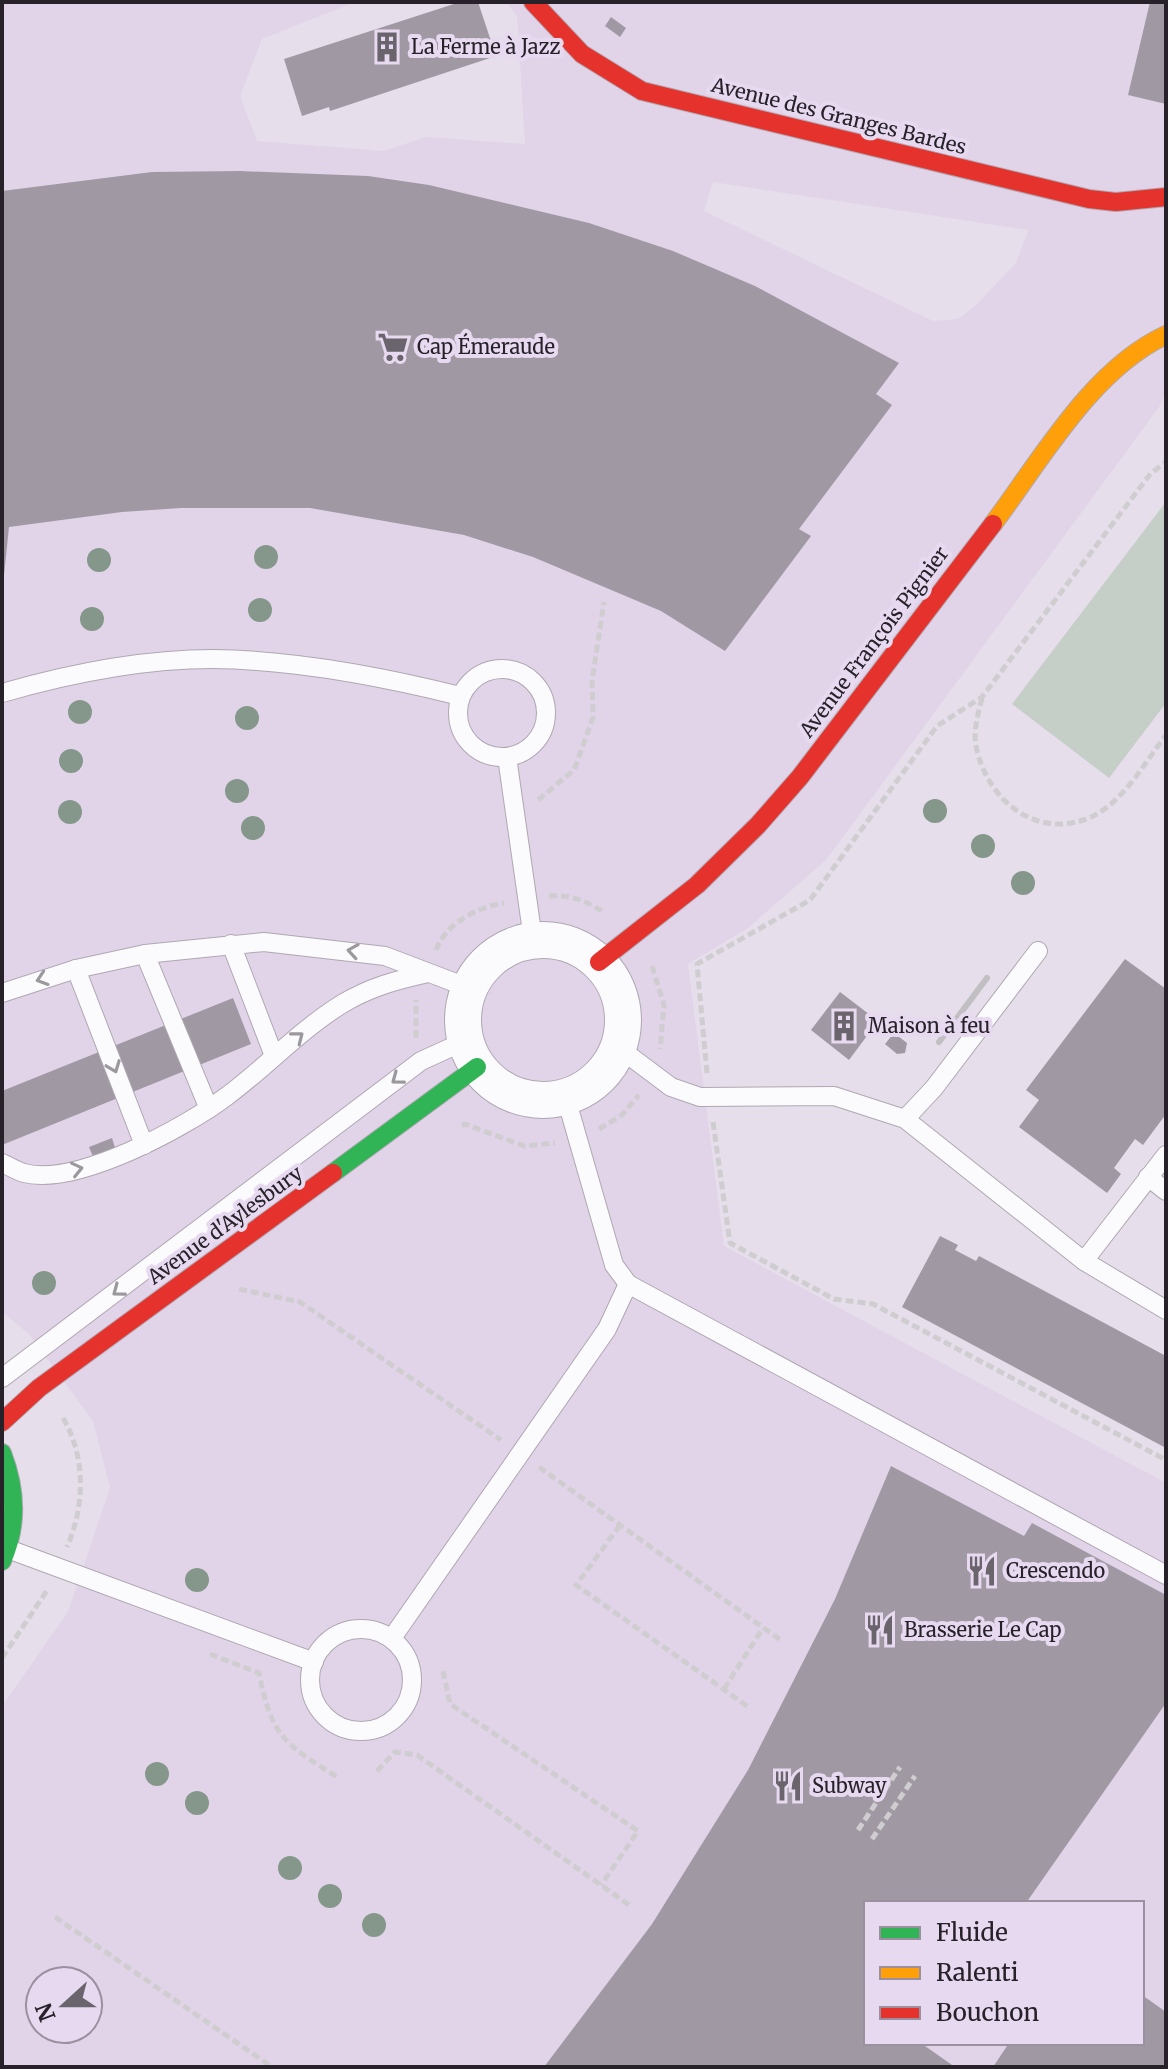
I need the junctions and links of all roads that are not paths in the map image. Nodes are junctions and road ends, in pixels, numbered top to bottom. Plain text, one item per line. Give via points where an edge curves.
1 (533, 2) edge
2 (1166, 197) edge
3 (1166, 335) edge
4 (2, 693) edge
5 (460, 696) junction
6 (507, 757) junction
7 (533, 939) junction
8 (231, 944) junction
9 (1038, 951) dead end
10 (145, 954) junction
11 (599, 962) junction
12 (76, 969) junction
13 (428, 973) junction
14 (469, 988) junction
15 (2, 993) edge
16 (619, 1048) junction
17 (471, 1054) junction
18 (274, 1056) junction
19 (566, 1098) junction
20 (209, 1109) junction
21 (905, 1119) junction
22 (144, 1145) junction
23 (1166, 1155) edge
24 (2, 1163) edge
25 (1148, 1177) junction
26 (1166, 1191) edge
27 (1084, 1261) junction
28 (628, 1284) junction
29 (1166, 1310) edge
30 (2, 1378) edge
31 (2, 1422) edge
32 (2, 1453) edge
33 (5, 1555) edge
34 (1166, 1575) edge
35 (392, 1638) junction
36 (314, 1662) junction

1 - 2 street, Avenue des Granges Bardes via 593,67 642,91 1089,199
3 - 11 street, Avenue François Pignier via 1142,346 1105,376 758,825 697,885
4 - 5 lane via 97,673 211,659 351,673
5 - 6 lane via 463,735 488,755
5 - 6 lane via 473,678 487,671 507,668 534,682 545,704 541,734 532,746
6 - 7 lane
7 - 11 street via 557,940
7 - 14 street via 507,947 484,964
8 - 10 lane
13 -> 8 lane via 385,956 316,945
8 - 18 lane
9 - 21 lane
10 - 12 lane
10 - 20 lane
11 - 16 street via 622,1002
12 -> 15 lane
12 -> 22 lane
13 - 14 lane
18 -> 13 lane via 359,995 395,979
14 - 17 street via 462,1014
16 - 19 street via 598,1078
16 - 21 lane via 671,1087 700,1097 834,1096
17 - 19 street via 495,1085 516,1097
17 -> 30 lane via 421,1061
17 - 31 street, Avenue d'Aylesbury via 442,1094 39,1388
18 - 20 lane
19 - 28 lane via 614,1265
20 - 22 lane
21 - 27 lane
24 -> 22 lane via 26,1174 54,1174
23 - 25 lane
25 - 26 lane
25 - 27 lane
27 - 29 lane
28 - 34 lane
28 - 35 lane via 607,1329
32 - 33 street via 15,1508
33 - 36 lane via 58,1566
35 - 36 lane via 357,1629 340,1633
35 - 36 lane via 410,1666 412,1684 405,1707 378,1728 361,1731 331,1724 312,1693

